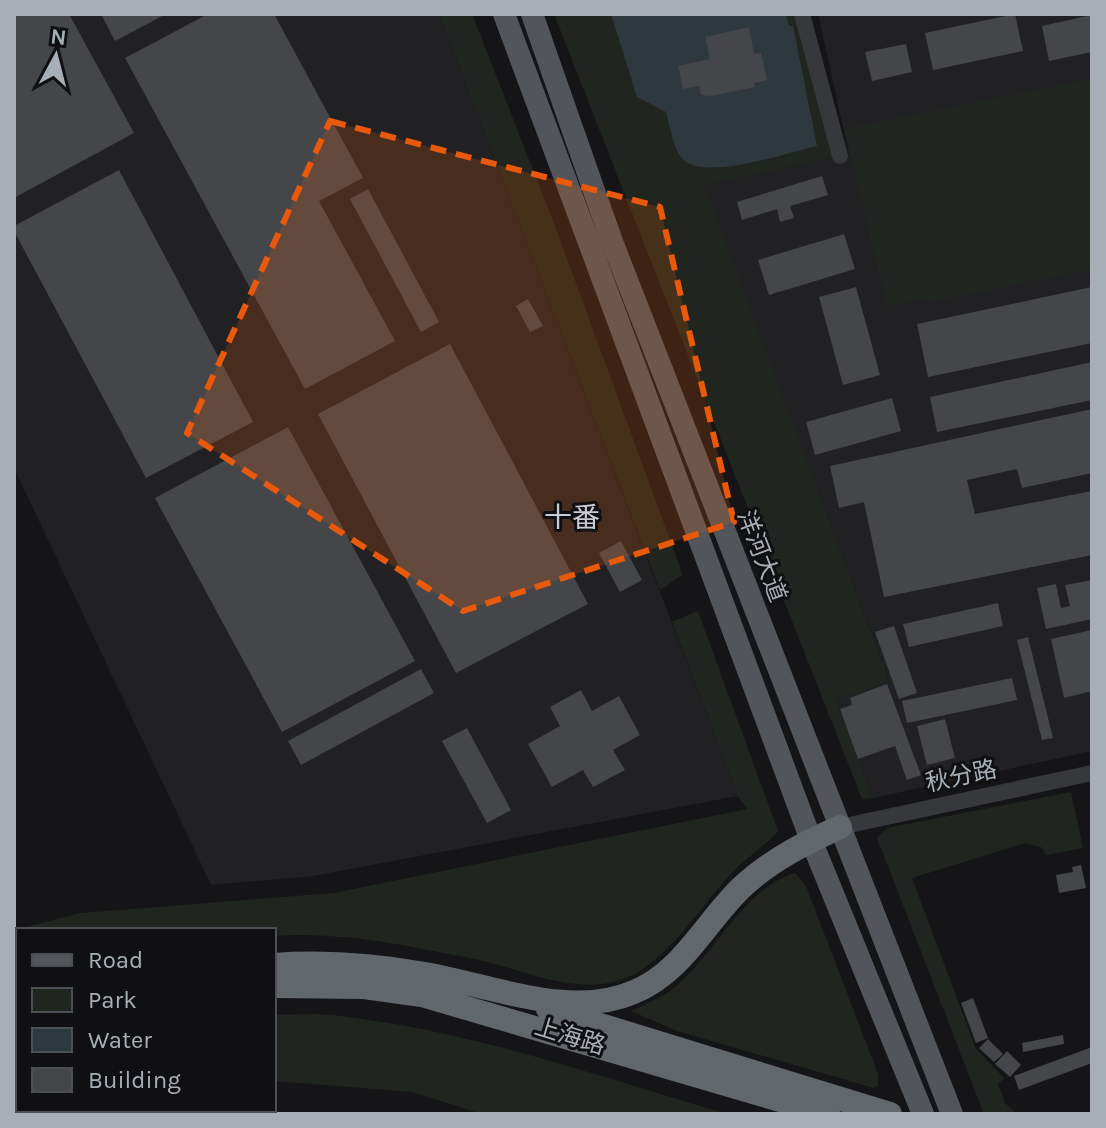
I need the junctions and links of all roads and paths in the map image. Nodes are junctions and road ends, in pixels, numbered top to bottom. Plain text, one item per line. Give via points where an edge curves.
1 (504, 14) edge
2 (532, 14) edge
3 (802, 14) edge
4 (840, 156) dead end
5 (1092, 773) edge
6 (840, 827) junction
7 (811, 840) junction
8 (276, 959) edge
9 (276, 965) edge
10 (310, 973) junction
11 (427, 974) junction
12 (276, 986) edge
13 (828, 1114) edge
14 (890, 1114) edge
15 (923, 1114) edge
16 (952, 1114) edge

1 - 7 main road
2 - 6 main road, 洋河大道 via 611,239
3 - 4 street
5 - 6 street, 秋分路
6 - 7 highway, 上海路
6 - 16 main road, 洋河大道
7 - 11 highway, 上海路 via 742,887 690,950 634,993 606,1000 555,1001
7 - 15 main road
8 - 10 main road, 上海路
9 - 10 highway, 上海路
10 - 11 highway, 上海路 via 361,964
10 - 12 highway, 上海路
10 - 13 highway, 上海路 via 435,998
11 - 14 highway, 上海路

